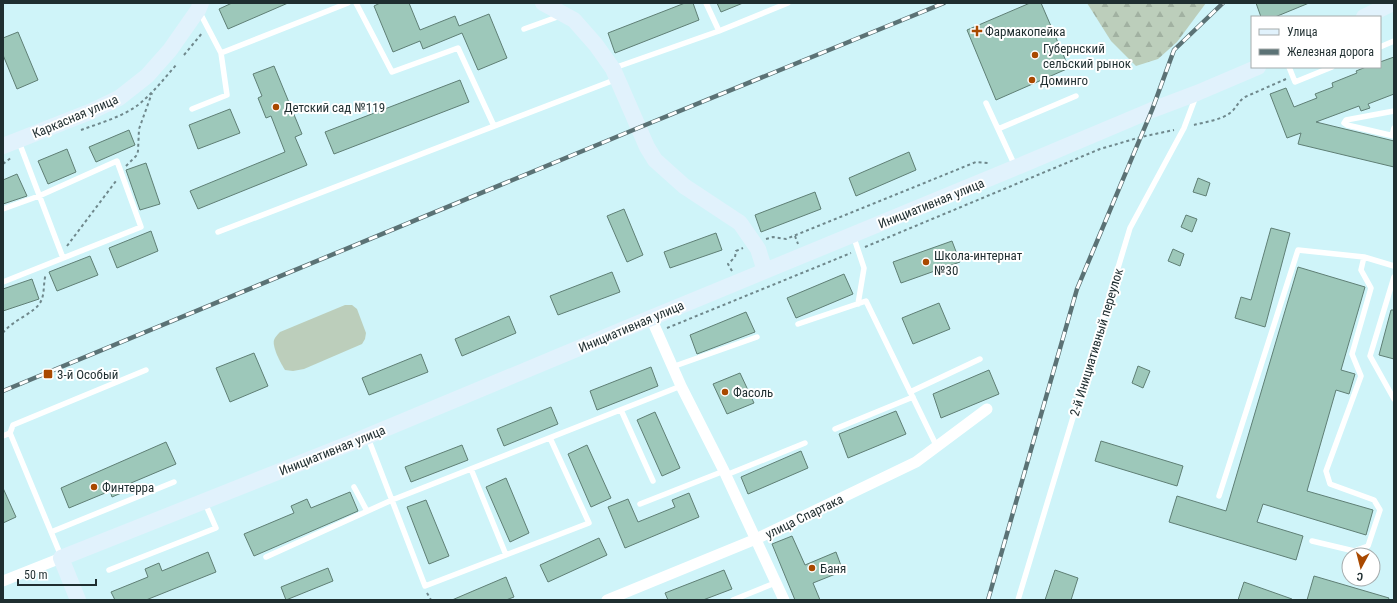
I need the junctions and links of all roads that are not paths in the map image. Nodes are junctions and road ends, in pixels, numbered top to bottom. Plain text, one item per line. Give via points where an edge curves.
1 (348, 3) edge
2 (356, 3) edge
3 (543, 3) edge
4 (706, 3) edge
5 (788, 3) edge
6 (1392, 3) edge
7 (200, 6) edge
8 (564, 15) junction
9 (1366, 16) edge
10 (524, 29) dead end
11 (718, 31) junction
12 (1394, 41) edge
13 (1381, 47) edge
14 (221, 53) junction
15 (1256, 68) edge
16 (1289, 68) edge
17 (1330, 68) edge
18 (615, 74) junction
19 (1197, 93) junction
20 (1076, 96) dead end
21 (986, 103) dead end
22 (192, 109) dead end
23 (1394, 111) edge
24 (494, 126) junction
25 (1394, 128) edge
26 (998, 129) junction
27 (1393, 135) edge
28 (3, 146) edge
29 (21, 146) junction
30 (1016, 168) junction
31 (39, 196) junction
32 (3, 209) edge
33 (218, 232) dead end
34 (855, 242) junction
35 (1364, 257) junction
36 (61, 259) junction
37 (1394, 266) edge
38 (765, 271) junction
39 (1394, 277) edge
40 (3, 282) edge
41 (858, 304) junction
42 (798, 324) dead end
43 (654, 325) junction
44 (757, 337) dead end
45 (980, 359) dead end
46 (672, 367) junction
47 (146, 370) dead end
48 (681, 386) junction
49 (911, 394) junction
50 (1394, 399) edge
51 (987, 409) dead end
52 (621, 410) junction
53 (836, 429) dead end
54 (10, 433) junction
55 (3, 436) edge
56 (367, 436) junction
57 (550, 438) junction
58 (805, 443) dead end
59 (937, 447) junction
60 (471, 469) junction
61 (725, 473) junction
62 (653, 481) dead end
63 (174, 482) dead end
64 (354, 487) dead end
65 (1219, 496) dead end
66 (392, 500) junction
67 (205, 501) junction
68 (640, 504) dead end
69 (367, 511) junction
70 (50, 532) junction
71 (756, 539) junction
72 (1312, 541) dead end
73 (506, 555) junction
74 (266, 557) dead end
75 (61, 558) junction
76 (109, 570) dead end
77 (3, 581) edge
78 (775, 583) junction
79 (78, 600) edge
80 (607, 600) edge
81 (733, 600) edge
82 (784, 600) edge
83 (1018, 600) edge

1 - 14 lane
2 - 24 lane via 392,72 458,48
3 - 8 main road
4 - 11 lane
5 - 11 lane
6 - 9 main road
7 - 14 lane
7 - 29 main road, Каркасная улица via 170,50 147,76 119,98
8 - 10 lane
8 - 18 main road via 574,20 592,40
11 - 18 lane
12 - 13 lane
14 - 22 lane via 227,95
15 - 19 main road, Инициативная улица
16 - 17 lane via 1295,82
18 - 24 lane
18 - 38 main road via 655,160 684,186 740,223 758,249
19 - 30 main road, Инициативная улица
19 - 83 lane, 2-й Инициативный переулок via 1184,128 1130,228
20 - 26 lane
21 - 26 lane
23 - 27 lane via 1346,120 1344,123
24 - 33 lane
25 - 27 lane
26 - 30 lane
28 - 29 main road, Каркасная улица
29 - 31 lane
30 - 34 main road, Инициативная улица via 1000,183
31 - 32 lane
31 - 36 lane
31 - 36 lane via 117,161 141,227
34 - 38 main road, Инициативная улица
34 - 41 lane via 864,268
35 - 37 lane
35 - 65 lane via 1298,250
35 - 72 lane via 1361,270 1371,288 1352,354 1361,376 1326,471 1330,484 1374,500 1380,510 1368,546 1354,551
36 - 40 lane
38 - 43 main road, Инициативная улица
39 - 50 lane via 1370,356
41 - 42 lane
41 - 49 lane via 866,301
43 - 46 street
43 - 56 main road, Инициативная улица
44 - 46 lane
45 - 49 lane
46 - 48 street
47 - 54 lane via 13,425
48 - 52 lane
48 - 61 street
49 - 53 lane
49 - 59 lane
51 - 59 street, улица Спартака
52 - 57 lane
52 - 62 lane
54 - 55 lane
54 - 70 lane
56 - 66 lane
56 - 67 main road, Инициативная улица
57 - 60 lane
57 - 73 lane via 589,523
58 - 61 lane
59 - 71 street, улица Спартака via 916,462
60 - 66 lane
60 - 73 lane
61 - 68 lane
61 - 71 street
63 - 70 lane
64 - 69 lane
66 - 69 lane
66 - 73 lane via 425,586
67 - 75 main road, Инициативная улица
67 - 76 lane via 216,528
69 - 74 lane
70 - 75 lane
71 - 78 street
71 - 80 street, улица Спартака
75 - 77 street, Инициативная улица
75 - 79 main road
78 - 81 lane
78 - 82 street

